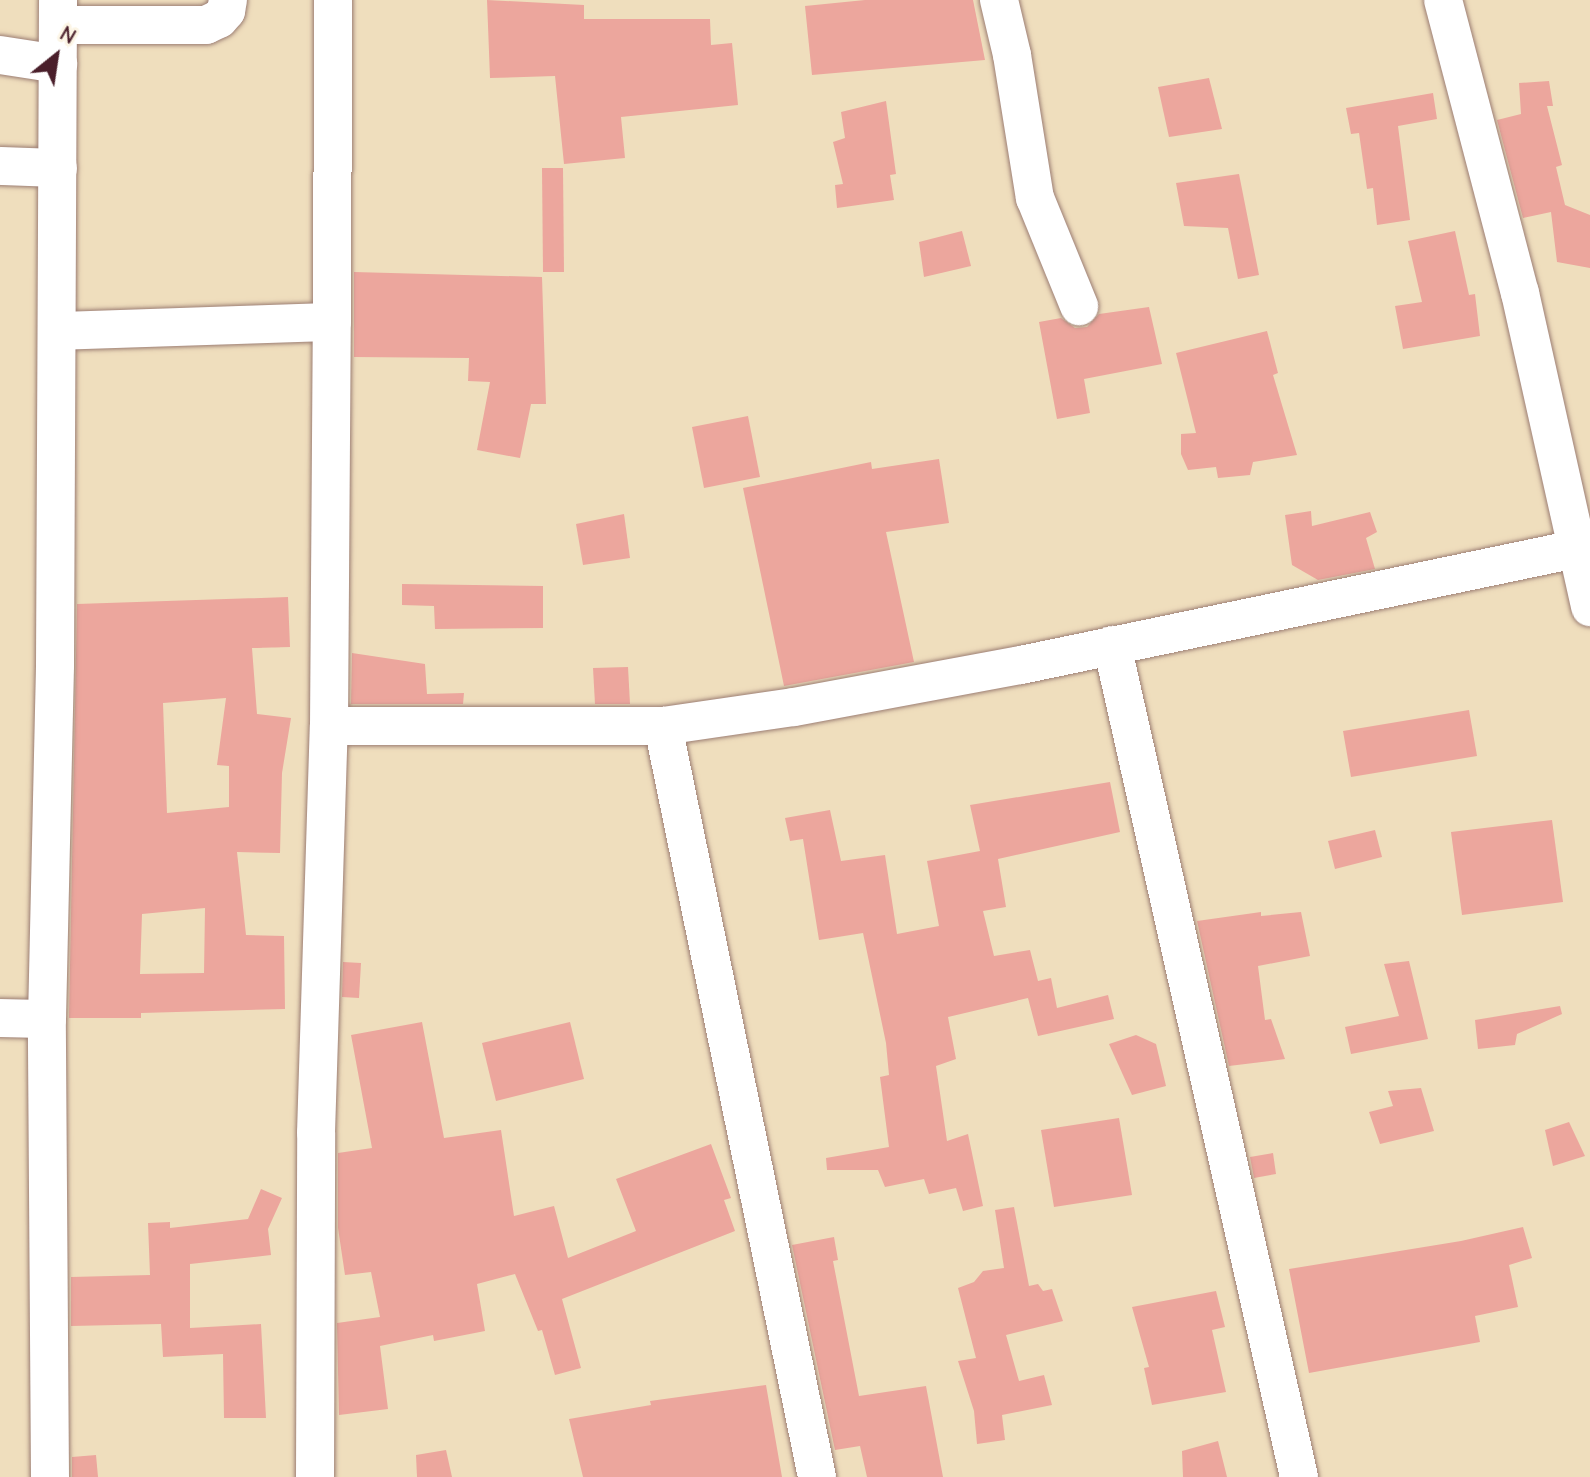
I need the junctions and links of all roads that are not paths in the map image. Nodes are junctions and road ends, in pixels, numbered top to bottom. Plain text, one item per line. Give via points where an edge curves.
1 (228, 0) edge
2 (333, 0) edge
3 (999, 0) edge
4 (1443, 0) edge
5 (58, 13) edge
6 (0, 55) edge
7 (58, 64) junction
8 (0, 166) edge
9 (58, 168) junction
10 (1079, 306) dead end
11 (332, 322) junction
12 (58, 331) junction
13 (1584, 548) edge
14 (1590, 607) edge
15 (1112, 645) junction
16 (329, 726) junction
17 (663, 726) junction
18 (0, 1018) edge
19 (47, 1019) junction
20 (50, 1477) edge
21 (315, 1477) edge
22 (817, 1477) edge
23 (1299, 1477) edge

1 - 5 street via 219,19 206,25
2 - 11 street
3 - 10 street via 1035,198
4 - 13 street
5 - 7 street
6 - 7 street
7 - 9 street
8 - 9 street
9 - 12 street
11 - 12 street
11 - 16 street
12 - 19 street
13 - 14 street
13 - 15 street
15 - 17 street via 900,688
15 - 23 street
16 - 17 street
16 - 21 street via 316,1133
17 - 22 street
18 - 19 street
19 - 20 street

